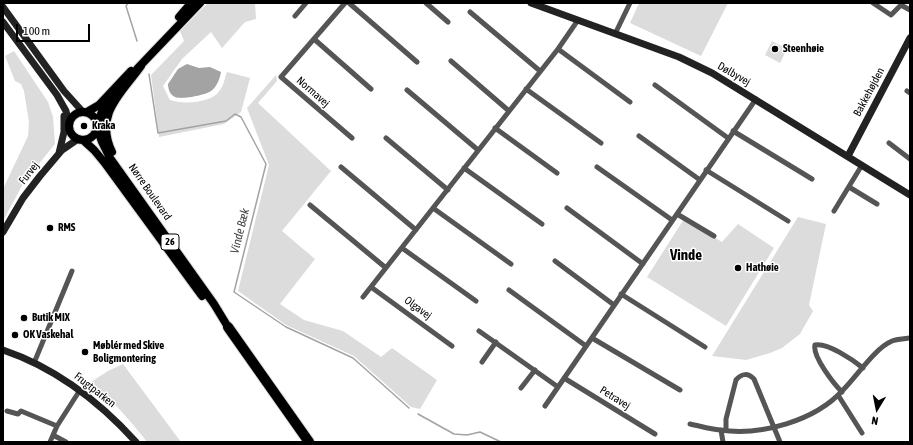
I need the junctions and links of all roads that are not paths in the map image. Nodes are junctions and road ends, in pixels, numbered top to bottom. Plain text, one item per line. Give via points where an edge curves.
1 (192, 3) edge
2 (200, 3) edge
3 (306, 3) edge
4 (345, 3) edge
5 (349, 3) edge
6 (426, 3) edge
7 (531, 3) edge
8 (630, 3) edge
9 (873, 3) edge
10 (3, 6) edge
11 (910, 10) edge
12 (470, 12) dead end
13 (295, 16) dead end
14 (578, 20) junction
15 (3, 22) edge
16 (448, 22) dead end
17 (615, 34) junction
18 (910, 38) edge
19 (314, 39) junction
20 (558, 49) junction
21 (451, 61) dead end
22 (417, 62) dead end
23 (140, 66) junction
24 (540, 71) junction
25 (655, 85) dead end
26 (371, 89) dead end
27 (526, 89) junction
28 (407, 90) dead end
29 (57, 95) junction
30 (756, 99) junction
31 (630, 102) dead end
32 (510, 110) junction
33 (85, 112) junction
34 (69, 126) junction
35 (98, 126) junction
36 (496, 128) junction
37 (733, 131) junction
38 (639, 136) dead end
39 (352, 138) dead end
40 (386, 138) dead end
41 (728, 138) junction
42 (80, 139) junction
43 (601, 143) dead end
44 (888, 143) dead end
45 (478, 150) junction
46 (60, 152) junction
47 (848, 156) junction
48 (910, 159) edge
49 (862, 165) junction
50 (341, 167) dead end
51 (597, 167) dead end
52 (464, 168) junction
53 (706, 170) junction
54 (557, 173) dead end
55 (812, 179) dead end
56 (700, 180) junction
57 (849, 187) junction
58 (448, 190) junction
59 (910, 194) edge
60 (877, 204) dead end
61 (144, 205) junction
62 (310, 205) dead end
63 (433, 208) junction
64 (568, 208) dead end
65 (834, 210) dead end
66 (677, 214) junction
67 (672, 220) junction
68 (788, 221) dead end
69 (542, 224) dead end
70 (416, 230) junction
71 (3, 232) edge
72 (714, 236) dead end
73 (402, 248) junction
74 (555, 262) dead end
75 (511, 264) dead end
76 (643, 264) junction
77 (386, 268) junction
78 (72, 271) dead end
79 (371, 287) junction
80 (509, 290) dead end
81 (621, 294) junction
82 (363, 297) dead end
83 (476, 301) dead end
84 (614, 305) junction
85 (228, 327) junction
86 (479, 330) dead end
87 (592, 338) junction
88 (910, 338) edge
89 (496, 342) junction
90 (452, 346) dead end
91 (586, 346) junction
92 (705, 347) dead end
93 (3, 350) edge
94 (482, 362) dead end
95 (34, 363) junction
96 (863, 368) junction
97 (534, 370) junction
98 (564, 378) junction
99 (558, 387) junction
100 (521, 388) dead end
101 (80, 390) junction
102 (680, 390) dead end
103 (840, 394) junction
104 (545, 406) dead end
105 (7, 411) dead end
106 (690, 424) dead end
107 (57, 426) junction
108 (773, 428) junction
109 (723, 430) junction
110 (862, 433) dead end
111 (655, 434) dead end
112 (53, 435) junction
113 (50, 442) edge
114 (66, 442) edge
115 (136, 442) edge
116 (309, 442) edge
117 (723, 442) edge
118 (780, 442) edge

1 - 33 main road via 105,100
2 - 23 main road, 26
3 - 13 street
4 - 19 street, Normavej
5 - 22 street
6 - 16 street
7 - 14 street, Dølbyvej
8 - 17 street
9 - 11 street via 891,15 902,5
10 - 33 street via 64,91
12 - 24 street
14 - 17 street, Dølbyvej
14 - 20 street
15 - 29 street
17 - 30 street, Dølbyvej via 679,57
18 - 47 street, Bakkehøjden
19 - 26 street
19 - 39 street, Normavej via 281,78
20 - 24 street
20 - 31 street
21 - 32 street
23 - 35 main road, 26 via 111,97 103,109
23 - 61 main road, 26 via 113,102 106,126 111,150
24 - 27 street
25 - 41 street
27 - 32 street
27 - 43 street
28 - 45 street
29 - 34 street via 66,112
29 - 46 street via 65,126
30 - 37 street
30 - 47 street, Dølbyvej
32 - 36 street
33 - 34 main road via 73,116
33 - 35 main road, 26 via 94,116
34 - 42 main road, 26 via 71,133
34 - 46 street, Furvej
35 - 42 main road, 26 via 91,138
35 - 61 main road, Nørre Boulevard / 26 via 106,150
36 - 45 street
36 - 54 street
37 - 41 street
37 - 55 street
38 - 56 street
40 - 58 street
41 - 53 street
42 - 46 street, Furvej
42 - 85 main road, Nørre Boulevard / 26 via 104,162 175,261
44 - 48 street
45 - 52 street
46 - 71 street, Furvej via 23,198
47 - 49 street, Dølbyvej
49 - 57 street
49 - 59 street, Dølbyvej
50 - 70 street
51 - 67 street
52 - 58 street
52 - 69 street
53 - 56 street
53 - 68 street
56 - 66 street
57 - 60 street
57 - 65 street
58 - 63 street
61 - 85 main road, Nørre Boulevard / 26
62 - 77 street
63 - 70 street
63 - 75 street
64 - 76 street
66 - 67 street
66 - 72 street
67 - 76 street
70 - 73 street
73 - 77 street
73 - 83 street
74 - 84 street
76 - 81 street
77 - 79 street
78 - 95 street
79 - 82 street
79 - 90 street, Olgavej
80 - 91 street
81 - 84 street
81 - 92 street
84 - 87 street
85 - 116 highway, Nørre Boulevard / 26
86 - 89 street
87 - 91 street
87 - 102 street
88 - 96 street via 894,340 884,345
89 - 94 street
89 - 97 street
91 - 98 street
93 - 95 street, Frugtparken
95 - 101 street, Frugtparken
96 - 103 street
96 - 103 street via 822,344 815,345 815,353
97 - 99 street
97 - 100 street
98 - 99 street
98 - 111 street, Petravej
99 - 104 street
101 - 107 street
101 - 115 street, Frugtparken
103 - 108 street via 809,415
103 - 110 street
105 - 107 street via 18,414 21,411
106 - 109 street
107 - 112 street
108 - 109 street via 749,431
108 - 109 street via 754,379 744,374 736,380
108 - 118 street
109 - 117 street
112 - 113 street
112 - 114 street

